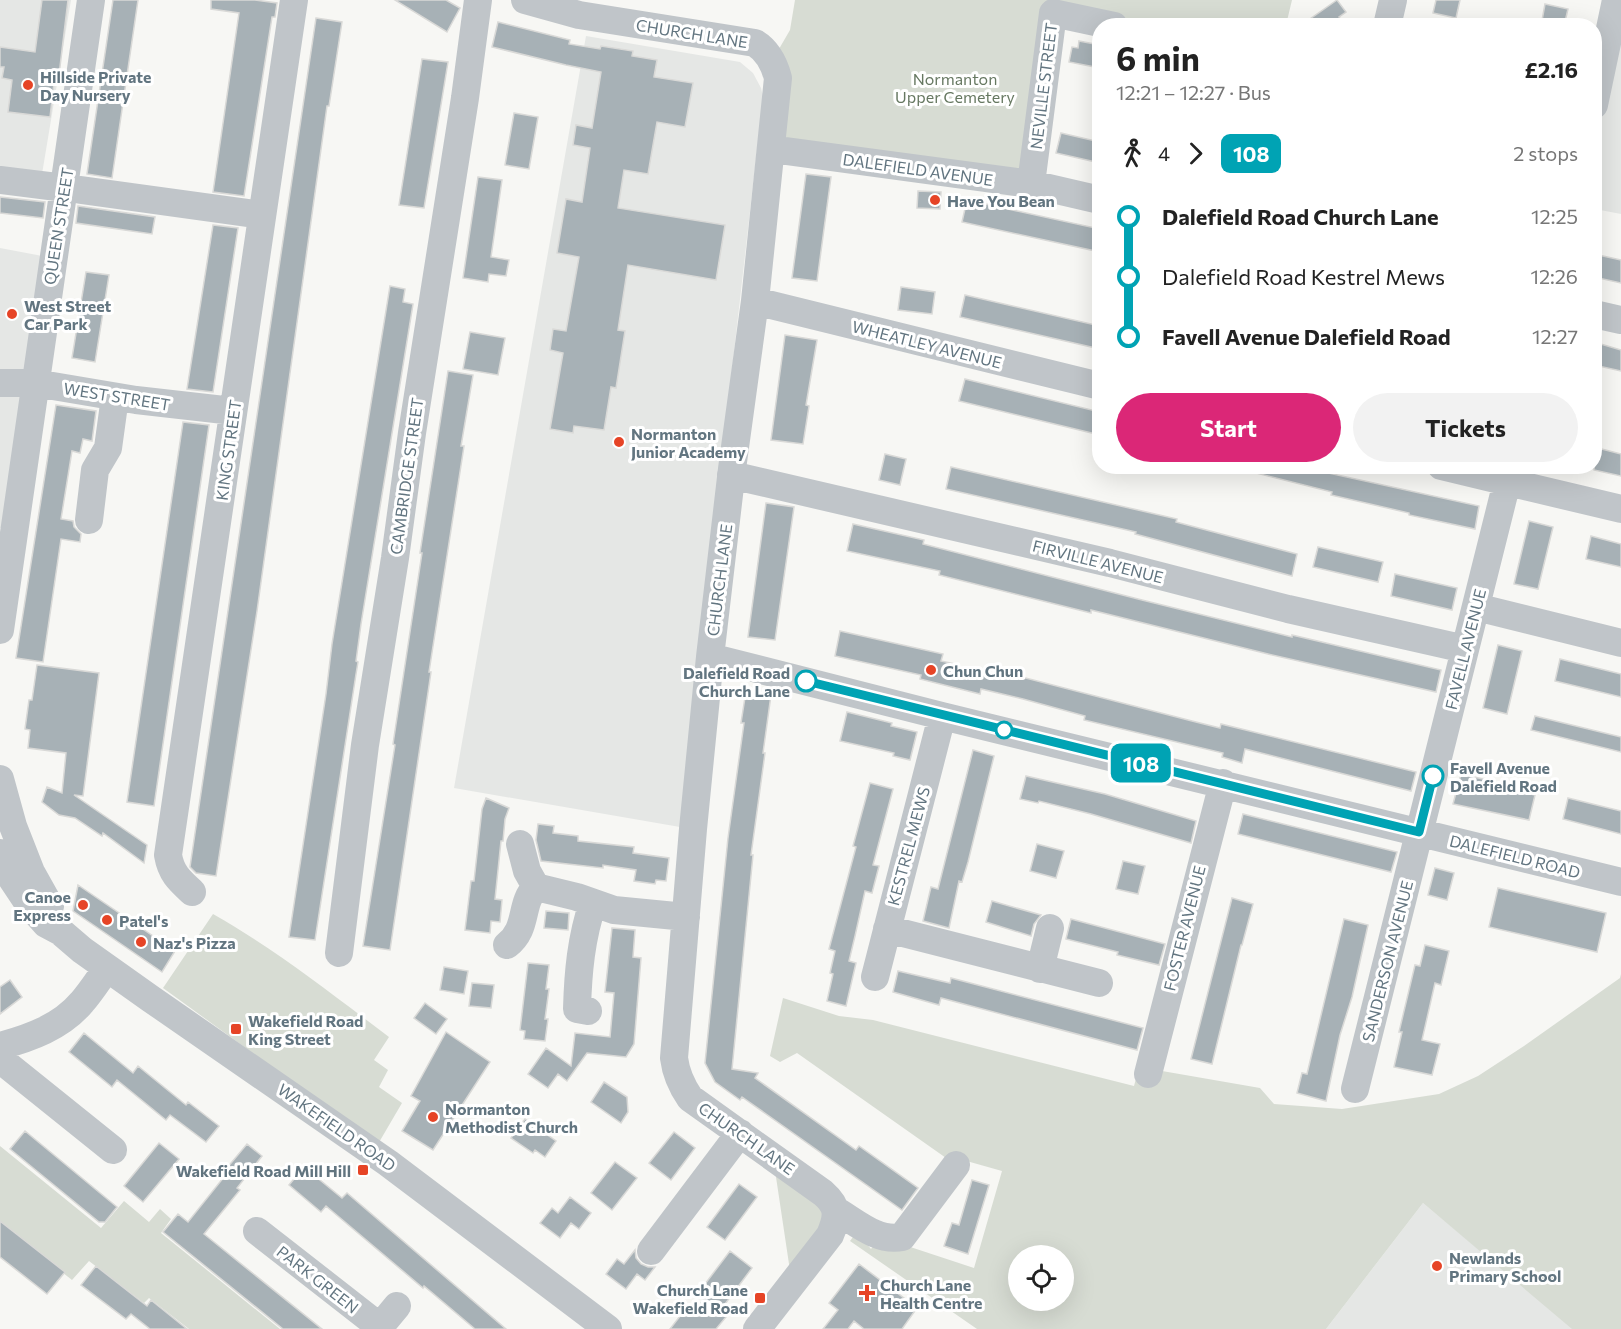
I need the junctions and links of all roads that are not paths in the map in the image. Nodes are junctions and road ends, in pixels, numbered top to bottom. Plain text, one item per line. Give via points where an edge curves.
1 (91, 0) edge
2 (294, 0) edge
3 (478, 0) edge
4 (525, 0) edge
5 (1393, 0) edge
6 (1616, 0) edge
7 (563, 6) edge
8 (1390, 18) edge
9 (1092, 21) edge
10 (1602, 67) edge
11 (771, 149) junction
12 (0, 180) edge
13 (1031, 184) junction
14 (73, 189) junction
15 (1092, 198) edge
16 (262, 214) junction
17 (755, 301) junction
18 (1602, 316) edge
19 (1621, 320) edge
20 (0, 383) edge
21 (35, 383) junction
22 (1092, 384) edge
23 (115, 397) junction
24 (233, 411) junction
25 (1509, 474) edge
26 (731, 475) junction
27 (1621, 509) edge
28 (89, 520) dead end
29 (1476, 607) junction
30 (0, 630) edge
31 (1621, 643) edge
32 (1465, 649) junction
33 (710, 657) junction
34 (942, 716) junction
35 (0, 779) edge
36 (1223, 783) junction
37 (1419, 832) junction
38 (7, 839) edge
39 (520, 844) dead end
40 (1621, 882) edge
41 (0, 886) edge
42 (536, 887) junction
43 (192, 892) dead end
44 (593, 903) junction
45 (30, 906) junction
46 (686, 916) junction
47 (1050, 928) dead end
48 (887, 929) junction
49 (61, 932) junction
50 (507, 945) dead end
51 (339, 953) dead end
52 (107, 968) junction
53 (1040, 969) junction
54 (875, 977) dead end
55 (1099, 983) dead end
56 (588, 1011) dead end
57 (0, 1047) edge
58 (1148, 1074) dead end
59 (1355, 1089) dead end
60 (740, 1133) junction
61 (113, 1150) dead end
62 (956, 1165) dead end
63 (837, 1211) junction
64 (257, 1231) dead end
65 (651, 1251) dead end
66 (397, 1306) dead end
67 (379, 1328) edge
68 (608, 1329) edge
69 (757, 1329) edge

1 - 14 street, QUEEN STREET
2 - 16 street, KING STREET
3 - 51 street, CAMBRIDGE STREET via 365,744
4 - 7 street, CHURCH LANE
5 - 8 street
6 - 10 street
7 - 11 street, CHURCH LANE via 762,47 778,78
9 - 13 street, NEVILLE STREET via 1053,13
11 - 13 street, DALEFIELD AVENUE
11 - 17 street, CHURCH LANE
12 - 14 street
13 - 15 street, DALEFIELD AVENUE
14 - 16 street
14 - 21 street, QUEEN STREET
16 - 24 street, KING STREET
17 - 22 street, WHEATLEY AVENUE
17 - 26 street, CHURCH LANE
18 - 19 street
20 - 21 street, WEST STREET
21 - 23 street, WEST STREET
21 - 30 street, QUEEN STREET
23 - 24 street, WEST STREET
23 - 28 street via 108,448 95,470
24 - 43 street, KING STREET via 168,855 176,878
25 - 27 street
25 - 29 street, FAVELL AVENUE
26 - 32 street, FIRVILLE AVENUE
26 - 33 street, CHURCH LANE
29 - 31 street
29 - 32 street, FAVELL AVENUE
32 - 37 street, FAVELL AVENUE
33 - 34 street, DALEFIELD ROAD
33 - 46 street, CHURCH LANE
34 - 36 street, DALEFIELD ROAD
34 - 48 street, KESTREL MEWS
35 - 38 street
36 - 37 street, DALEFIELD ROAD
36 - 58 street, FOSTER AVENUE
37 - 40 street, DALEFIELD ROAD
37 - 59 street, SANDERSON AVENUE
38 - 45 street via 10,876
38 - 49 street via 31,872
39 - 42 street
41 - 45 street via 11,897
42 - 44 street
42 - 50 street via 528,900 519,934
44 - 46 street via 614,910
44 - 56 street via 578,984 577,1009
45 - 49 street via 46,924
46 - 60 street, CHURCH LANE via 675,1072 690,1098
47 - 53 street
48 - 53 street
48 - 54 street, KESTREL MEWS
49 - 52 street, WAKEFIELD ROAD
52 - 57 street via 81,1004 54,1026
52 - 68 street, WAKEFIELD ROAD via 388,1163
53 - 55 street
57 - 61 street via 6,1064
60 - 63 street, CHURCH LANE via 832,1200
60 - 65 street via 676,1204
62 - 63 street, CHURCH LANE via 902,1237 880,1237
63 - 69 street via 830,1235
64 - 67 street, PARK GREEN
66 - 67 street

